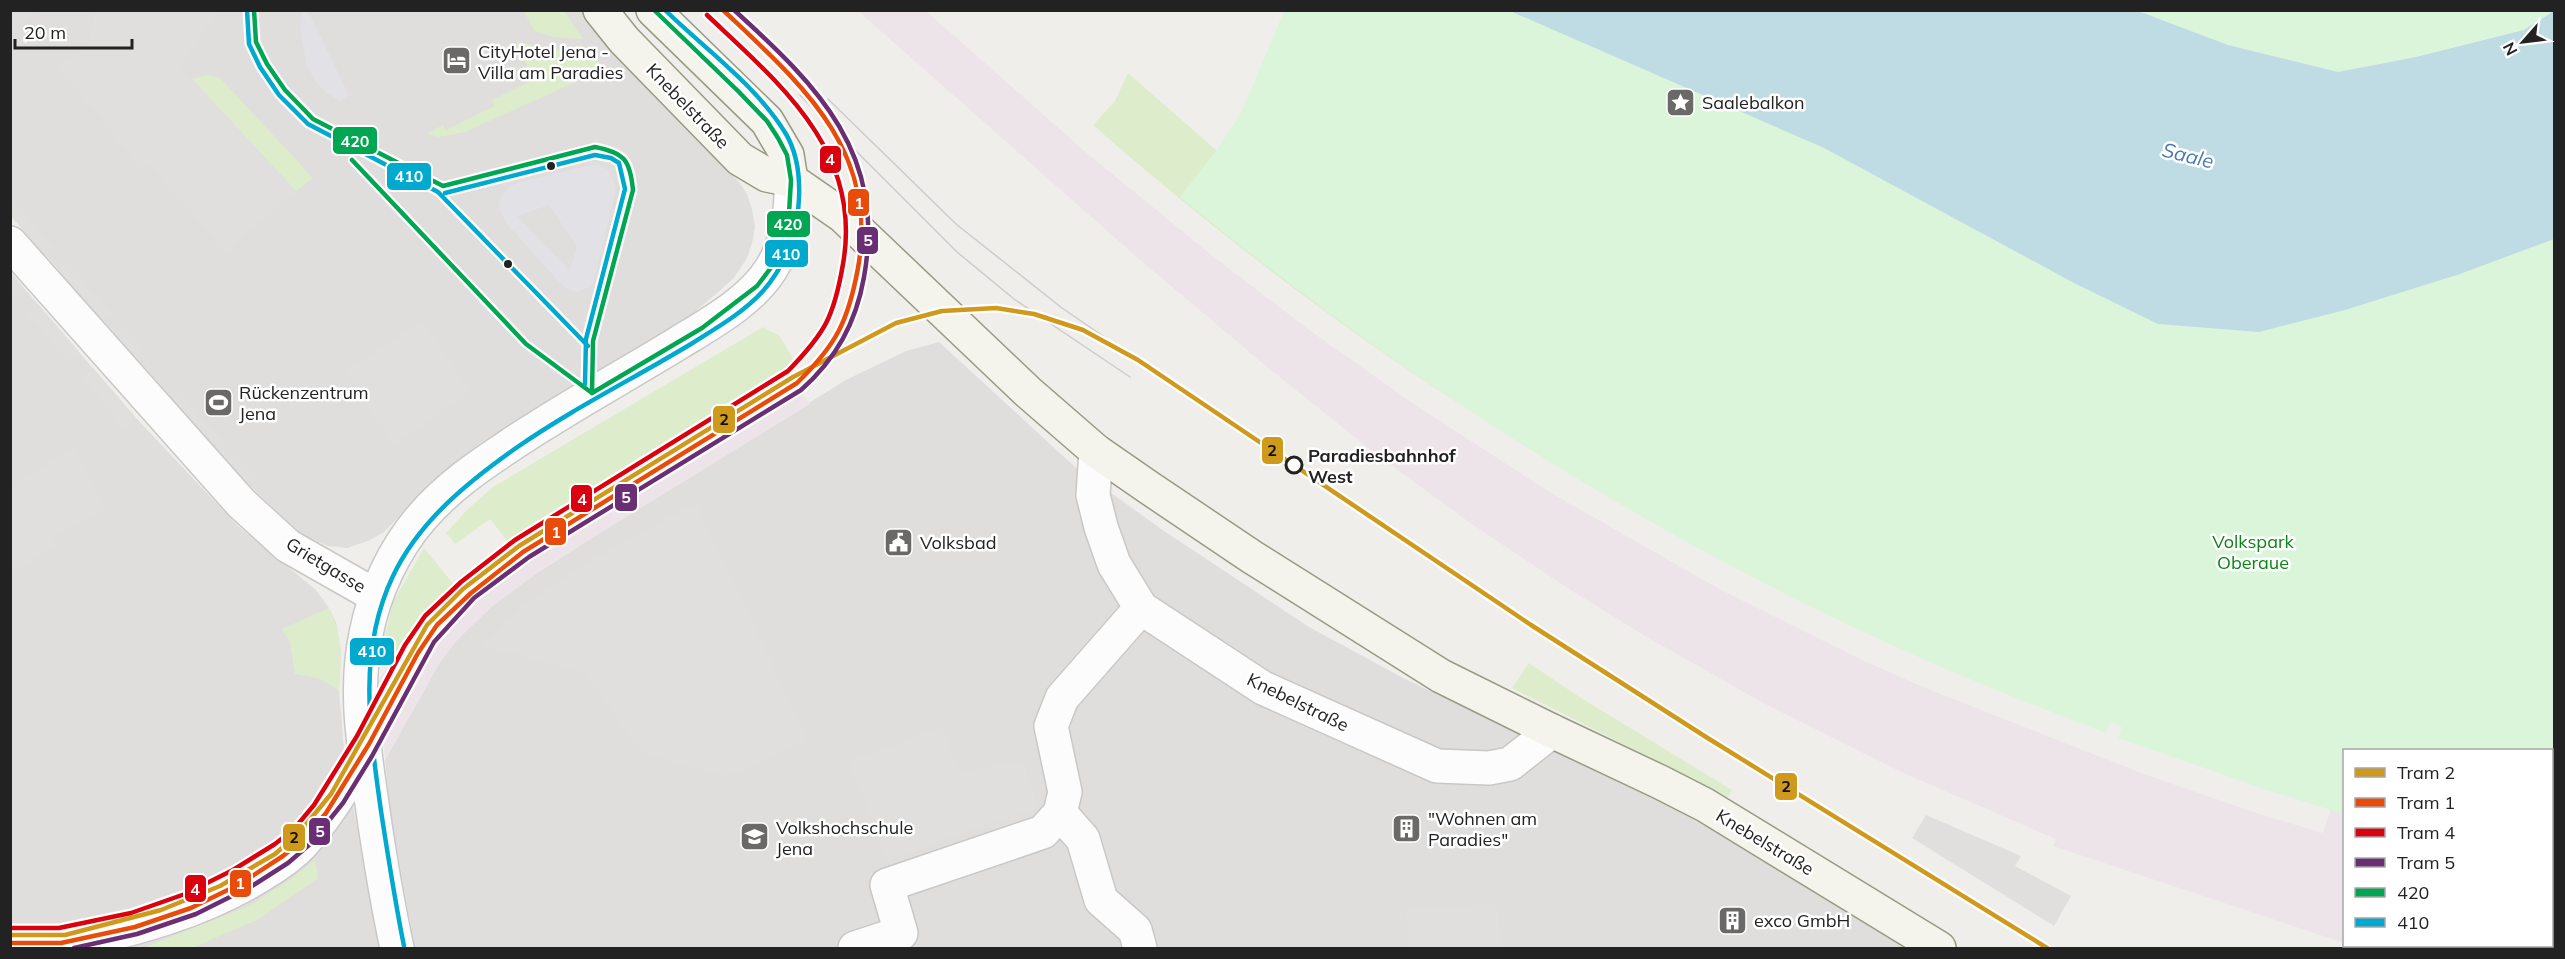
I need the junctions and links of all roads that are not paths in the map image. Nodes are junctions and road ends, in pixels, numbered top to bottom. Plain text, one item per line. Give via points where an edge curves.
1 (600, 10) edge
2 (653, 10) edge
3 (791, 180) junction
4 (10, 243) edge
5 (1096, 451) junction
6 (376, 596) junction
7 (1141, 608) junction
8 (1552, 731) junction
9 (365, 754) junction
10 (1060, 813) junction
11 (63, 946) dead end
12 (397, 948) edge
13 (855, 948) edge
14 (1140, 948) edge
15 (1939, 948) edge

1 - 3 main road, Knebelstraße via 624,40 740,159 767,175
2 - 3 main road via 767,121 787,154
3 - 5 main road, Knebelstraße via 843,216 1028,392
3 - 6 street via 788,230 771,269 757,286 702,328 555,415 472,471 421,518 388,569
4 - 6 street, Grietgasse via 241,503 288,546
5 - 7 street, Knebelstraße via 1093,495 1101,527 1114,564
5 - 8 main road, Knebelstraße via 1252,557 1441,676
6 - 9 street, Grietgasse via 366,633 359,693
7 - 8 street, Knebelstraße via 1263,688 1437,766 1489,768 1510,764
7 - 10 street via 1062,698 1051,726 1065,792
8 - 15 main road, Knebelstraße via 1704,806
9 - 11 street via 323,818 282,862 236,890 188,912
9 - 12 street, Grietgasse
10 - 13 street via 1042,832 887,885 901,933
10 - 14 street via 1083,839 1101,900 1135,930

